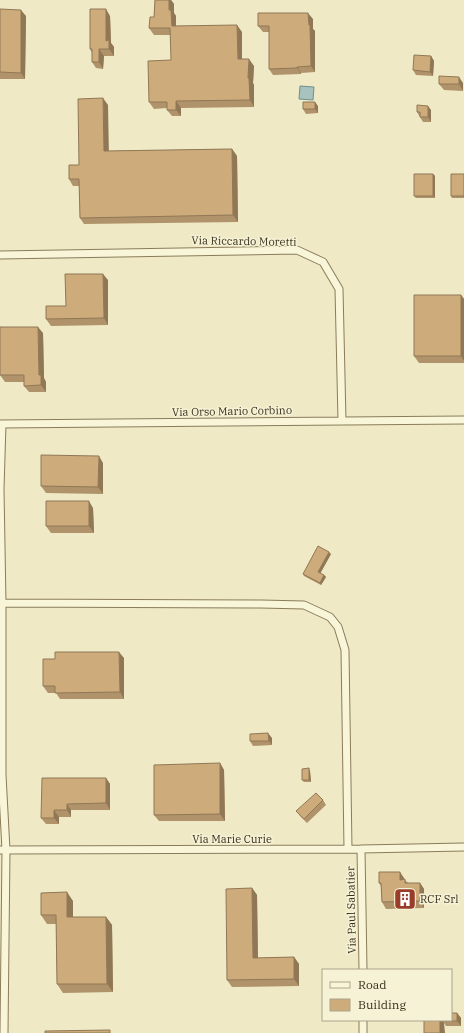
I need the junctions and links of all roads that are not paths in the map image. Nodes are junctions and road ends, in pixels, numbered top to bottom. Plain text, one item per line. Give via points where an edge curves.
1 (0, 254) edge
2 (464, 420) edge
3 (342, 421) junction
4 (1, 424) edge
5 (2, 603) junction
6 (464, 847) edge
7 (348, 849) junction
8 (3, 850) edge
9 (361, 850) junction
10 (362, 969) edge
11 (363, 1021) edge
12 (4, 1033) edge
13 (364, 1033) edge

1 - 3 street, Via Riccardo Moretti via 297,250 322,262 338,289
2 - 3 street, Via Orso Mario Corbino
3 - 4 street, Via Orso Mario Corbino
4 - 5 street
5 - 7 street via 304,605 330,617 338,627 345,650
5 - 8 street
6 - 9 street, Via Marie Curie
7 - 8 street, Via Marie Curie
7 - 9 street, Via Marie Curie
8 - 12 street
9 - 10 street, Via Paul Sabatier
11 - 13 street

